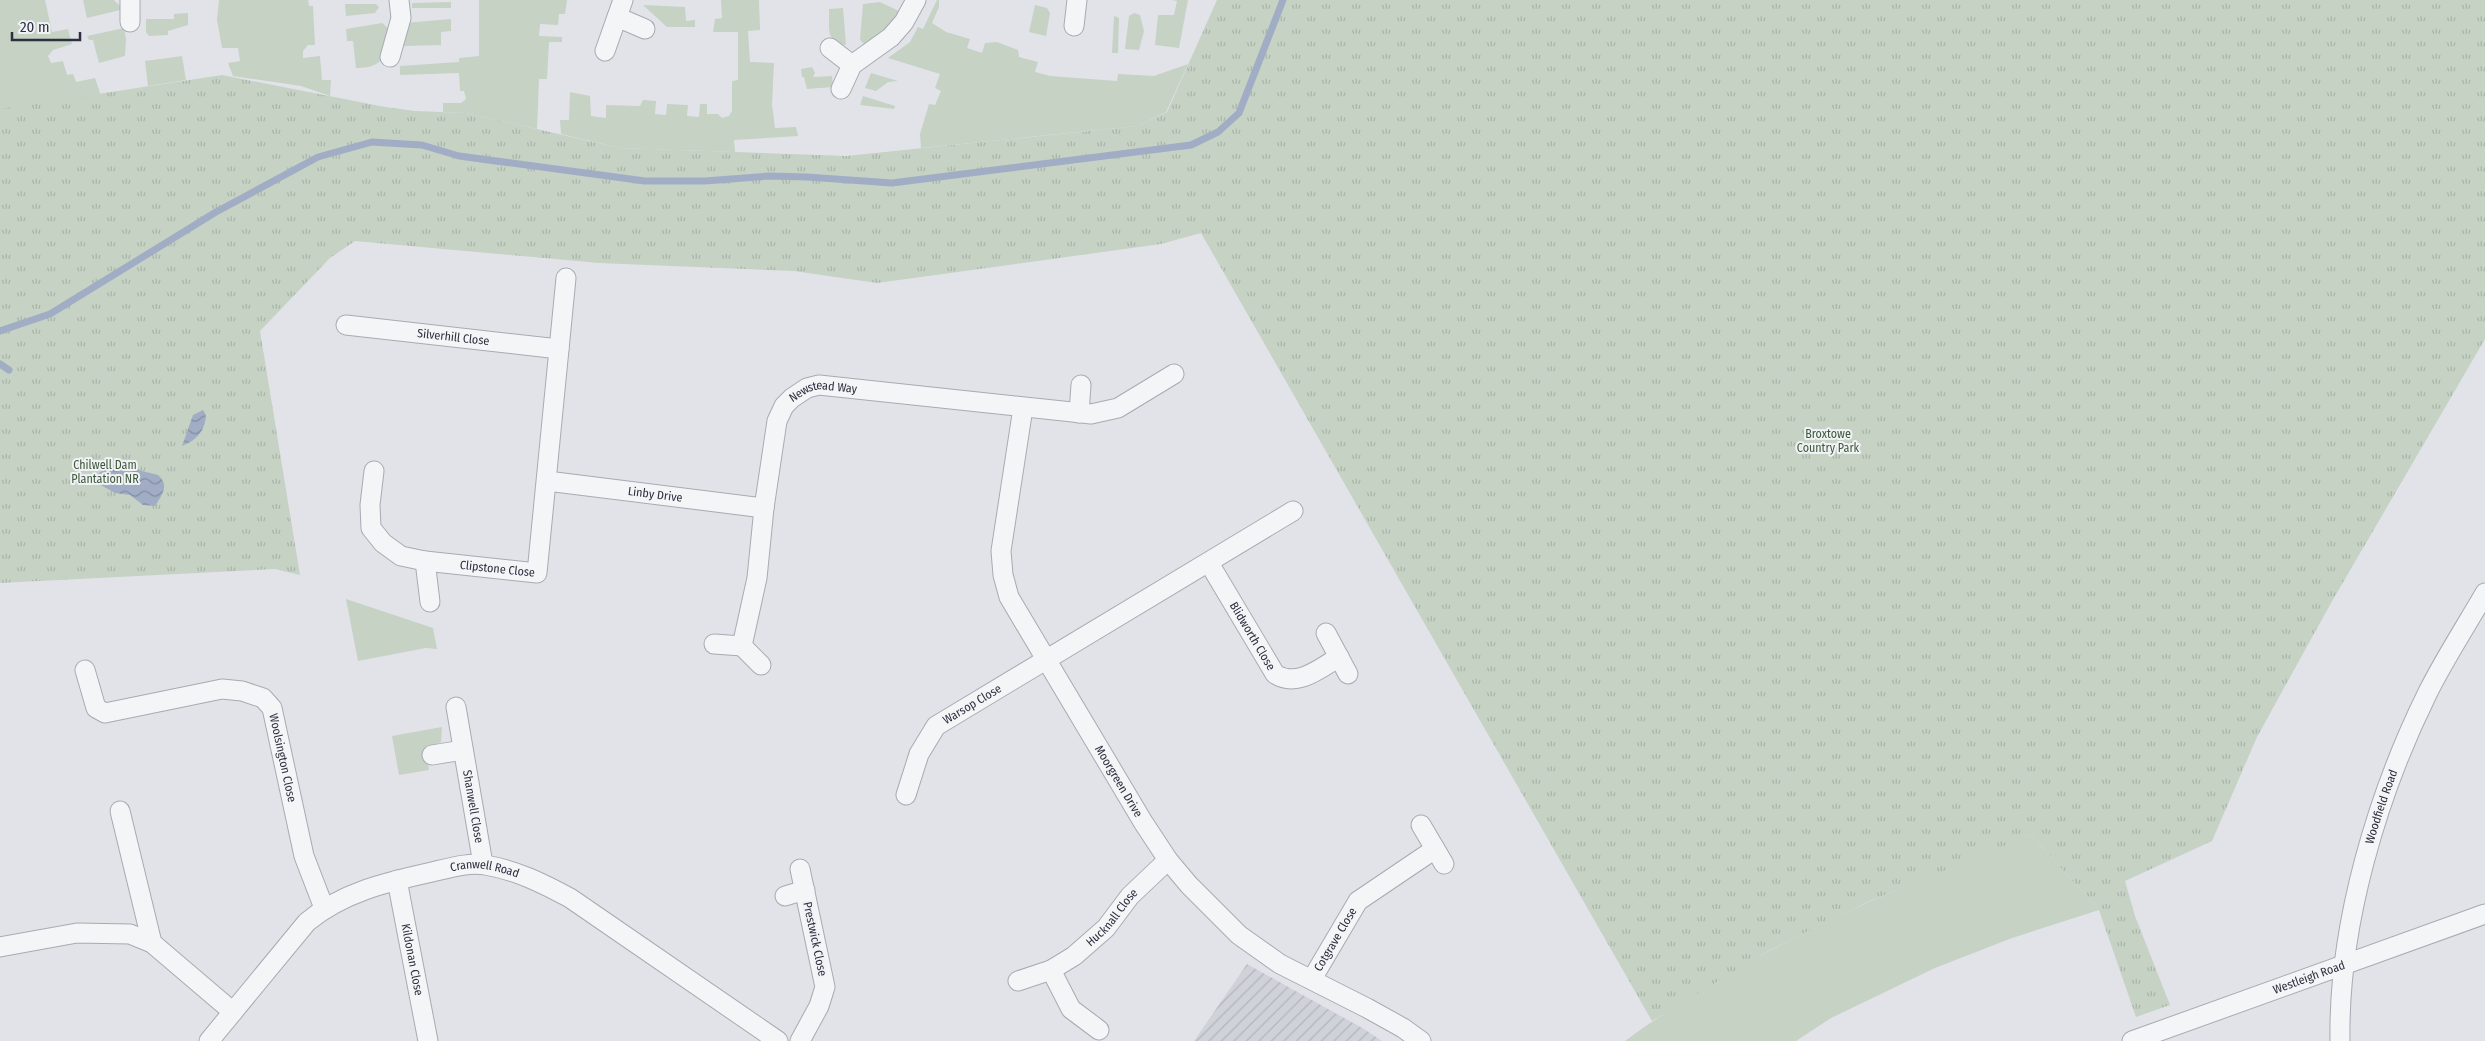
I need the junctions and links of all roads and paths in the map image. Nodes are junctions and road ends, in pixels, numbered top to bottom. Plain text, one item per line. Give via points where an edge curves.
1 (130, 0) edge
2 (399, 0) edge
3 (916, 0) edge
4 (1077, 0) edge
5 (620, 9) edge
6 (130, 22) dead end
7 (1074, 26) dead end
8 (645, 29) dead end
9 (830, 48) dead end
10 (606, 51) dead end
11 (390, 57) dead end
12 (852, 65) junction
13 (841, 89) dead end
14 (566, 278) dead end
15 (346, 325) dead end
16 (559, 349) junction
17 (1174, 374) dead end
18 (1081, 385) dead end
19 (1023, 408) junction
20 (1079, 412) junction
21 (374, 471) dead end
22 (546, 481) junction
23 (764, 508) junction
24 (1293, 511) dead end
25 (425, 561) junction
26 (1208, 563) junction
27 (2485, 593) edge
28 (430, 602) dead end
29 (1326, 633) dead end
30 (714, 644) dead end
31 (742, 646) junction
32 (1339, 657) junction
33 (1046, 659) junction
34 (761, 665) dead end
35 (85, 670) dead end
36 (1348, 674) dead end
37 (456, 707) dead end
38 (463, 750) junction
39 (432, 755) dead end
40 (906, 796) dead end
41 (120, 811) dead end
42 (1421, 825) dead end
43 (1168, 860) junction
44 (482, 864) junction
45 (800, 869) dead end
46 (397, 880) junction
47 (805, 890) junction
48 (784, 896) dead end
49 (324, 908) junction
50 (2485, 914) edge
51 (152, 943) junction
52 (0, 947) edge
53 (2343, 966) junction
54 (1051, 970) junction
55 (1312, 979) junction
56 (1018, 981) dead end
57 (233, 1012) junction
58 (1099, 1030) dead end
59 (209, 1041) edge
60 (428, 1041) edge
61 (778, 1041) edge
62 (800, 1041) edge
63 (1421, 1041) edge
64 (2132, 1041) edge
65 (2340, 1041) edge

1 - 6 street
2 - 11 street via 401,18
3 - 12 street via 891,37
4 - 7 street
5 - 8 street
5 - 10 street
9 - 12 street
12 - 13 street
14 - 16 street
15 - 16 street, Silverhill Close
16 - 22 street
17 - 20 street, Newstead Way via 1118,408 1091,414
18 - 20 street
19 - 20 street, Newstead Way
19 - 23 street, Newstead Way via 818,385 807,388 784,406 777,421
19 - 33 street, Moorgreen Drive via 1001,551 1003,575 1009,597
21 - 25 street, Clipstone Close via 371,528 383,543 401,556
22 - 23 street, Linby Drive
22 - 25 street, Clipstone Close via 537,573
23 - 31 street, Newstead Way via 757,578
24 - 26 street
25 - 28 street
26 - 32 street, Blidworth Close via 1275,674 1284,680 1297,679 1316,672
26 - 33 street
27 - 53 street, Woodfield Road via 2429,691 2376,819
29 - 32 street
30 - 31 street
31 - 34 street
32 - 36 street
33 - 40 street, Warsop Close via 936,726 919,754
33 - 43 street, Moorgreen Drive
35 - 49 street, Woolsington Close via 96,708 105,713 222,690 242,691 263,698 272,708 304,856
37 - 38 street, Shanwell Close
38 - 39 street
38 - 44 street, Shanwell Close
41 - 51 street
42 - 55 street, Cotgrave Close via 1440,857 1358,901
43 - 54 street, Hucknall Close via 1130,896 1106,928 1074,956
43 - 55 street, Moorgreen Drive via 1239,935 1280,964
44 - 46 street, Cranwell Road
44 - 61 street, Cranwell Road via 510,870 570,898
45 - 47 street, Prestwick Close
46 - 49 street, Cranwell Road via 365,889
46 - 60 street, Kildonan Close
47 - 48 street, Prestwick Close
47 - 62 street, Prestwick Close via 825,987 819,1006
49 - 57 street, Cranwell Road via 307,922
50 - 53 street, Westleigh Road
51 - 52 street via 130,934 111,932 77,933
51 - 57 street
53 - 64 street, Westleigh Road
53 - 65 street, Woodfield Road
54 - 56 street, Hucknall Close
54 - 58 street via 1071,1009
55 - 63 street, Moorgreen Drive
57 - 59 street, Cranwell Road

